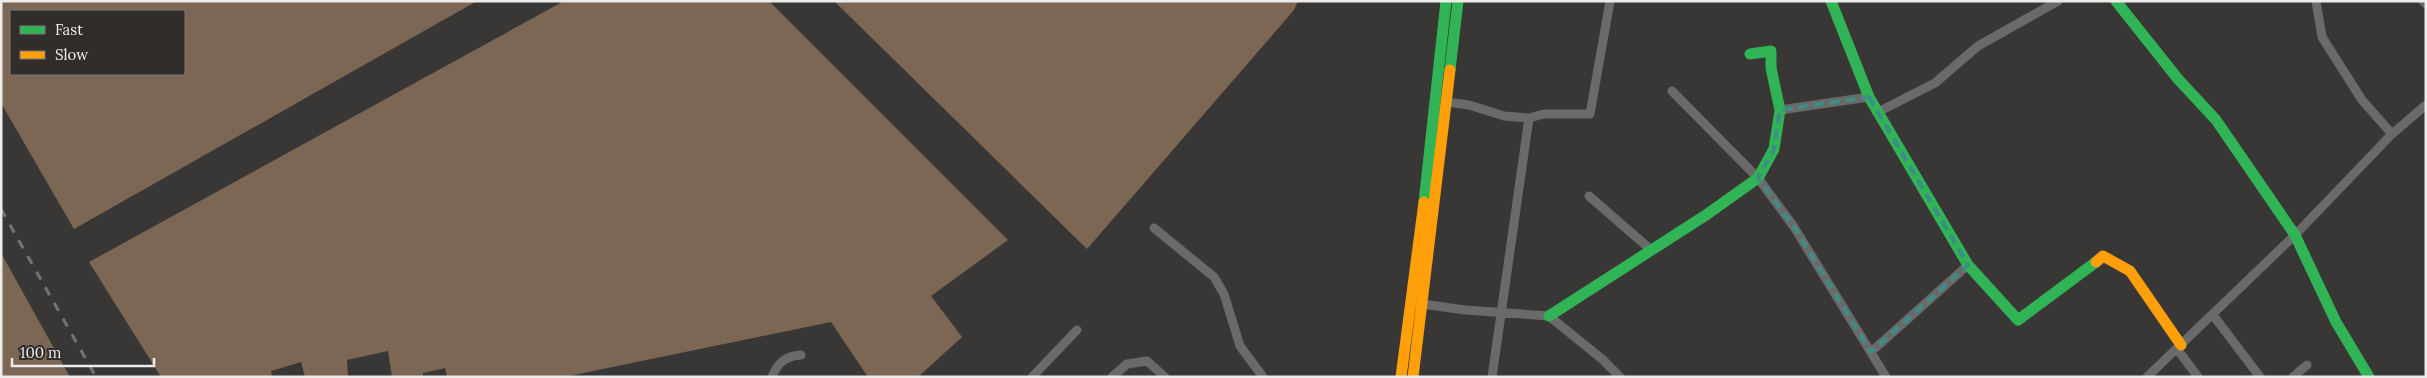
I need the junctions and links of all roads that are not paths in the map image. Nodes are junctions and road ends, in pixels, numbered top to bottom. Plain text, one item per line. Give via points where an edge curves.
1 (1446, 1) edge
2 (1458, 1) edge
3 (1610, 1) edge
4 (1831, 1) edge
5 (2058, 1) edge
6 (2116, 1) edge
7 (2316, 1) edge
8 (2423, 1) edge
9 (2426, 4) edge
10 (1750, 54) dead end
11 (1672, 91) dead end
12 (1869, 97) junction
13 (1446, 102) junction
14 (2426, 105) edge
15 (1780, 110) junction
16 (1878, 112) junction
17 (1529, 118) junction
18 (2392, 134) junction
19 (1758, 178) junction
20 (1589, 196) dead end
21 (1154, 228) dead end
22 (2295, 234) junction
23 (1650, 249) junction
24 (1968, 266) junction
25 (1422, 304) junction
26 (1499, 313) junction
27 (2213, 315) junction
28 (1549, 316) junction
29 (1077, 330) dead end
30 (2179, 347) junction
31 (1871, 352) junction
32 (802, 355) dead end
33 (2307, 365) dead end
34 (772, 377) edge
35 (1032, 377) edge
36 (1112, 377) edge
37 (1165, 377) edge
38 (1262, 377) edge
39 (1401, 377) edge
40 (1413, 377) edge
41 (1492, 377) edge
42 (1620, 377) edge
43 (1886, 377) edge
44 (2147, 377) edge
45 (2198, 377) edge
46 (2260, 377) edge
47 (2294, 377) edge
48 (2369, 377) edge

1 - 39 street
2 - 13 street
3 - 17 street via 1590,114 1544,114
4 - 12 street
5 - 16 street via 1978,46 1935,83
6 - 22 street via 2178,79 2216,120
7 - 18 street via 2322,37 2362,100
8 - 9 street
10 - 15 street via 1771,51 1771,68
11 - 19 street
12 - 15 street
12 - 16 street
13 - 17 street via 1504,116
13 - 25 street
14 - 18 street
15 - 19 street via 1774,149
16 - 24 street
17 - 26 street
18 - 22 street
19 - 23 street
19 - 31 street via 1794,227
20 - 23 street
21 - 38 street via 1214,277 1224,294 1240,346
22 - 27 street
22 - 48 street via 2336,322
23 - 28 street
24 - 30 street via 2018,320 2103,256 2130,271
24 - 31 street
25 - 26 street
25 - 40 street
26 - 28 street
26 - 41 street
27 - 30 street
27 - 46 street
28 - 42 street
29 - 35 street
30 - 44 street
30 - 45 street
31 - 43 street
32 - 34 street via 782,360
33 - 47 street
36 - 37 street via 1127,364 1147,361

